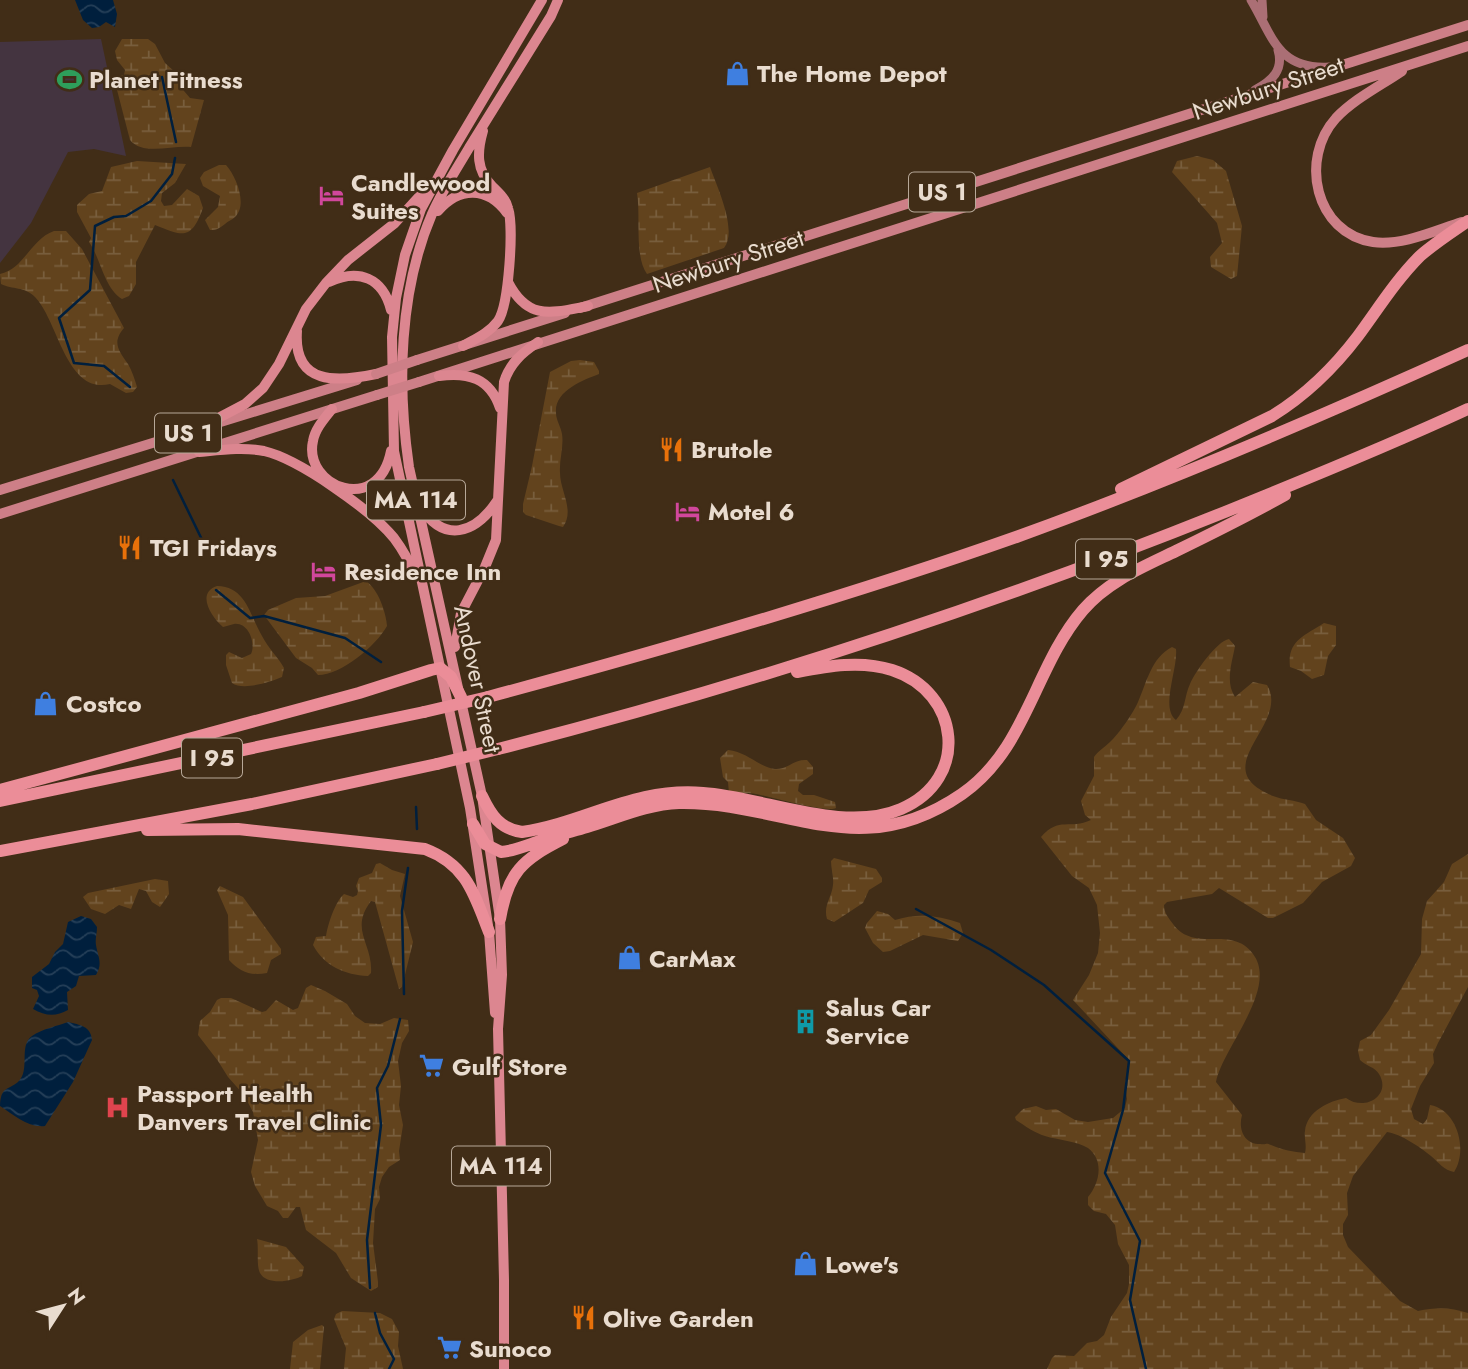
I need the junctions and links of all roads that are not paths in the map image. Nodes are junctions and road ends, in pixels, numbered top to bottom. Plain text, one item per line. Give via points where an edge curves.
1 (542, 0) edge
2 (558, 0) edge
3 (1251, 0) edge
4 (1262, 0) edge
5 (1468, 25) edge
6 (1267, 28) junction
7 (1277, 45) junction
8 (1468, 46) edge
9 (1416, 63) junction
10 (1338, 66) junction
11 (1240, 98) junction
12 (488, 117) junction
13 (440, 172) junction
14 (510, 220) junction
15 (1468, 221) edge
16 (427, 228) junction
17 (508, 282) junction
18 (326, 283) junction
19 (588, 306) junction
20 (393, 322) junction
21 (298, 325) junction
22 (538, 342) junction
23 (463, 345) junction
24 (1468, 350) edge
25 (376, 374) junction
26 (439, 376) junction
27 (332, 409) junction
28 (1468, 409) edge
29 (501, 412) junction
30 (392, 431) junction
31 (190, 433) junction
32 (199, 452) junction
33 (1324, 472) junction
34 (0, 490) edge
35 (416, 498) junction
36 (497, 501) junction
37 (0, 514) edge
38 (1051, 524) junction
39 (426, 605) junction
40 (440, 668) junction
41 (456, 671) junction
42 (735, 684) junction
43 (461, 697) junction
44 (0, 790) edge
45 (482, 796) junction
46 (0, 801) edge
47 (473, 824) junction
48 (585, 828) junction
49 (108, 831) junction
50 (491, 849) junction
51 (0, 851) edge
52 (500, 919) junction
53 (489, 932) junction
54 (498, 1030) junction
55 (504, 1369) edge

1 - 13 highway, Andover Street / MA 114
2 - 12 highway, Andover Street / MA 114
3 - 6 main road
4 - 6 main road
5 - 10 main road, Newbury Street / US 1
6 - 7 main road
7 - 10 main road via 1298,64
7 - 11 main road via 1280,63 1275,75
8 - 9 main road, Newbury Street / US 1
9 - 15 main road via 1334,120 1317,159 1318,192 1341,228 1375,242 1403,240
9 - 22 main road, Newbury Street / US 1
10 - 11 main road, Newbury Street / US 1
11 - 19 main road, Newbury Street / US 1
12 - 14 highway via 479,164 507,204
12 - 16 highway, Andover Street / MA 114 via 440,197
13 - 18 highway via 395,223
13 - 20 highway, Andover Street / MA 114 via 409,239
14 - 16 highway via 490,198 471,192 445,203
14 - 17 highway
15 - 38 highway via 1420,257 1336,363 1291,404
16 - 35 highway, Andover Street / MA 114 via 408,298 404,348 405,430
17 - 19 highway via 532,310
17 - 23 highway via 496,324
18 - 20 highway via 347,275 374,282 388,298
18 - 21 highway
19 - 23 main road, Newbury Street / US 1
20 - 30 highway, Andover Street / MA 114
21 - 25 highway via 300,355 320,378
21 - 31 highway via 263,388 245,404
22 - 26 main road, Newbury Street / US 1
22 - 29 highway via 507,372
23 - 25 main road, Newbury Street / US 1, bridge
24 - 38 highway, I 95 via 1241,450
25 - 31 main road, Newbury Street / US 1
26 - 27 main road, Newbury Street / US 1, bridge
26 - 29 highway via 478,378 491,390
27 - 30 highway via 316,432 312,456 321,474 344,488 364,488 382,476
27 - 32 main road, Newbury Street / US 1
28 - 33 highway, I 95
29 - 36 highway
30 - 39 highway, Andover Street / MA 114
31 - 34 main road, Newbury Street / US 1
32 - 37 main road, Newbury Street / US 1
32 - 39 highway via 255,450 306,469 393,537 413,570
33 - 42 highway, I 95 via 1046,581
33 - 48 highway via 1126,576 1096,597 1064,636 1003,754 978,782 935,810 887,826 849,829 678,803 644,808
35 - 36 highway via 437,525 455,530 475,526
35 - 41 highway, Andover Street / MA 114
36 - 41 highway via 493,548 457,623
38 - 46 highway, I 95, bridge via 822,602 488,697
39 - 40 highway, Andover Street / MA 114
40 - 43 highway via 451,677
40 - 44 highway
40 - 47 highway, Andover Street / MA 114
41 - 43 highway, Andover Street / MA 114
42 - 45 highway via 851,664 894,670 923,688 943,714 949,745 943,770 916,802 891,813 862,817 832,816 704,793 670,793 522,832 495,819
42 - 49 highway, I 95, bridge via 437,764
43 - 45 highway, Andover Street / MA 114
45 - 50 highway, Andover Street / MA 114
47 - 50 highway
47 - 53 highway, Andover Street / MA 114
48 - 50 highway via 507,852
48 - 52 highway via 520,866 505,891
49 - 51 highway, I 95
49 - 53 highway via 238,829 425,849 445,858 462,874
50 - 52 highway, Andover Street / MA 114
52 - 54 highway, Andover Street / MA 114
53 - 54 highway, Andover Street / MA 114
54 - 55 highway, Andover Street / MA 114

